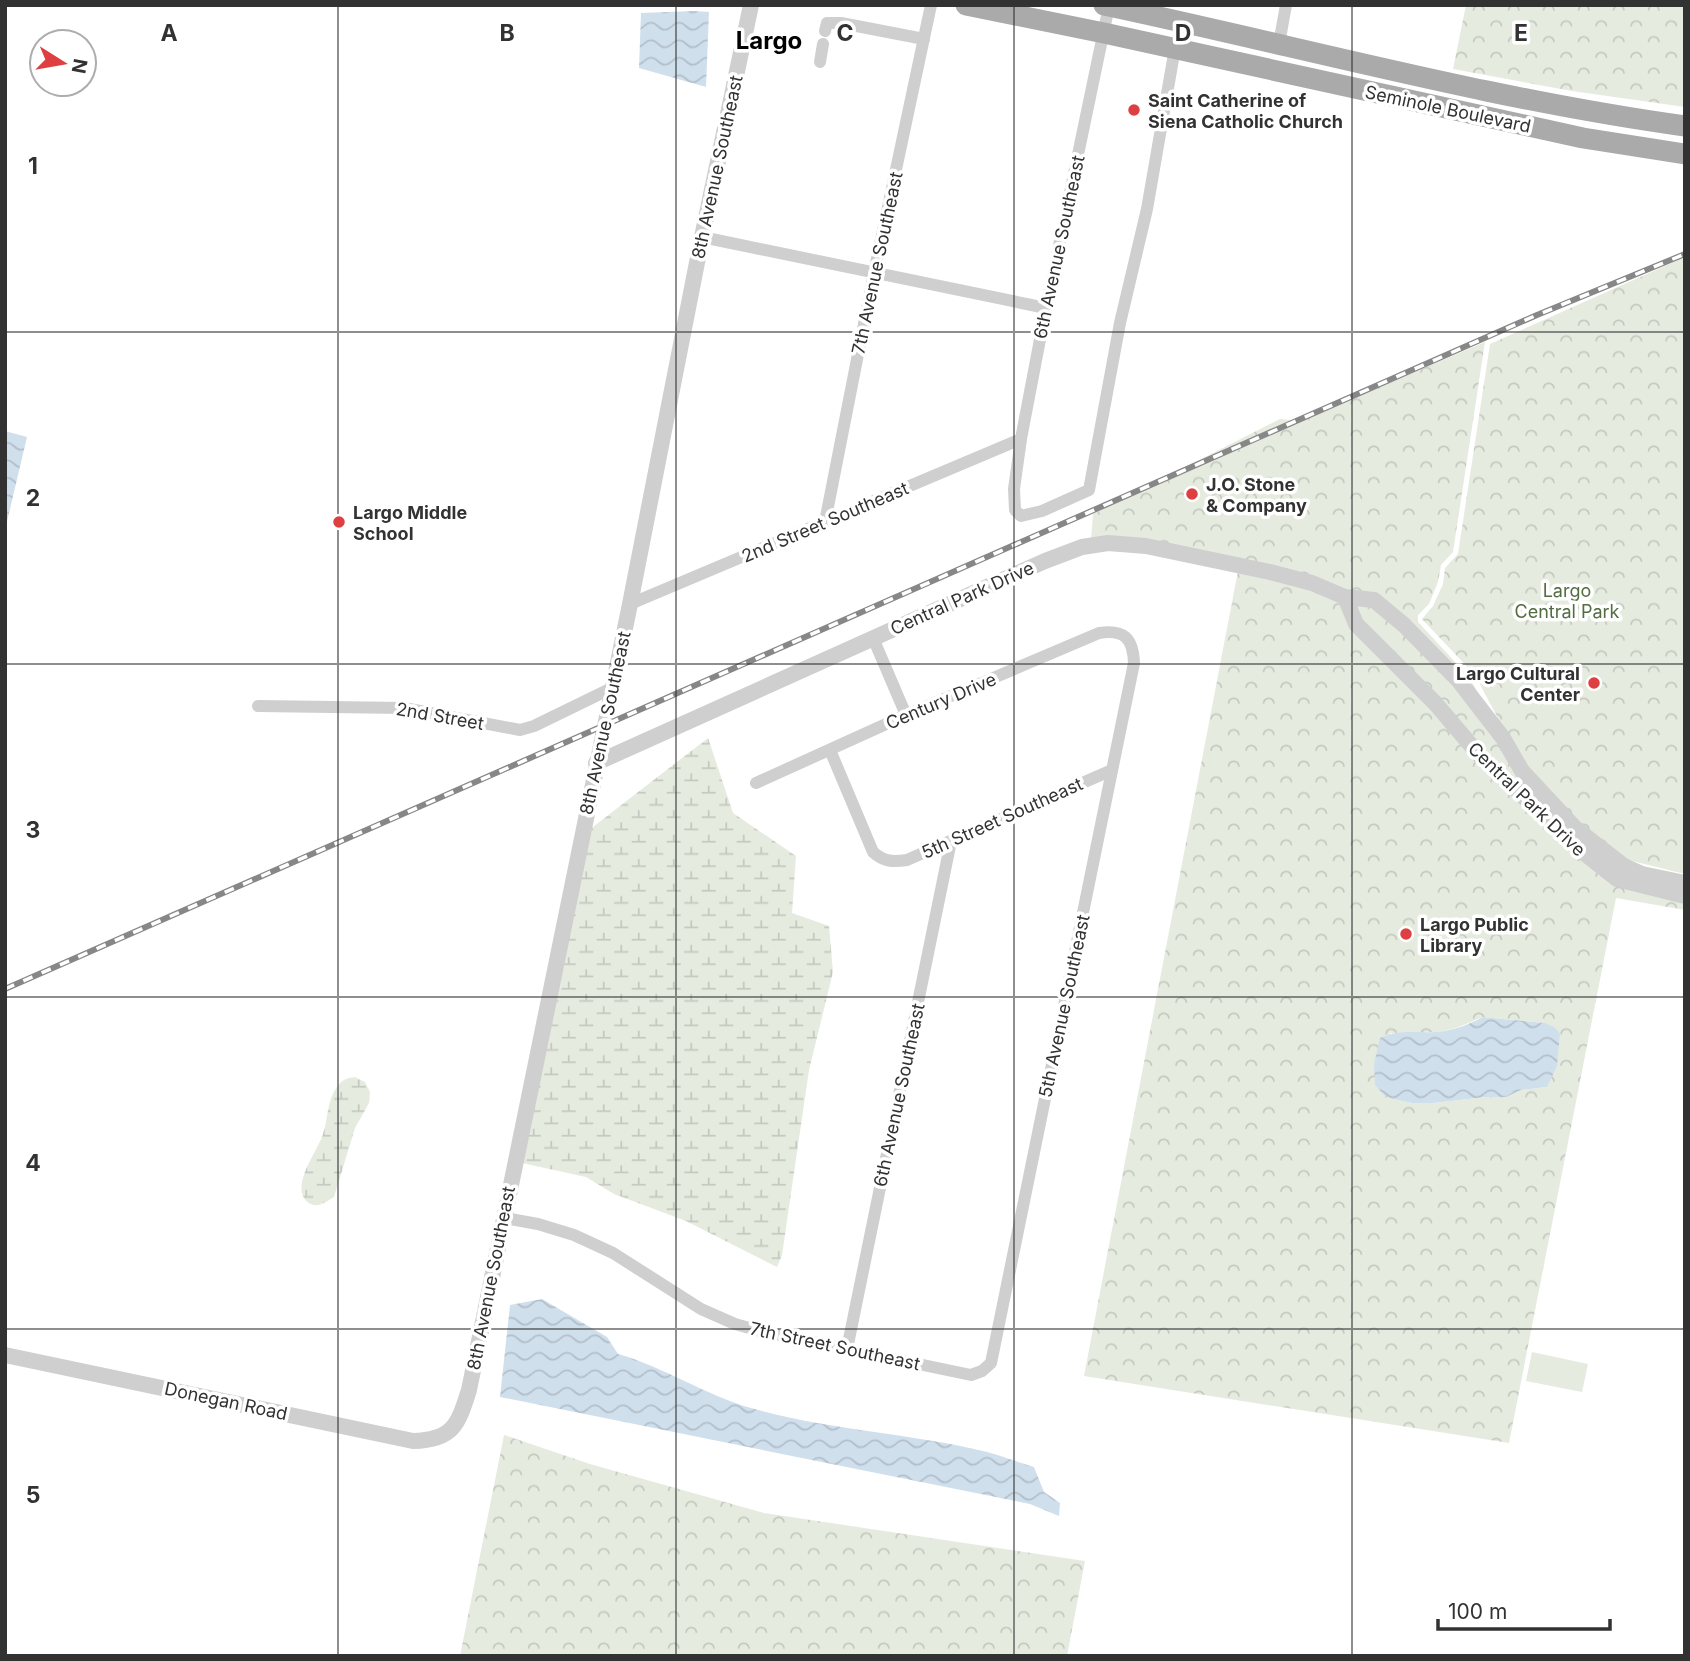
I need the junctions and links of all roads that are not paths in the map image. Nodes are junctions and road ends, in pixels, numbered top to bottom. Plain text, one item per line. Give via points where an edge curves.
1 (751, 5) edge
2 (931, 5) edge
3 (966, 5) edge
4 (1286, 5) edge
5 (1107, 6) edge
6 (1104, 33) junction
7 (924, 39) junction
8 (1279, 44) junction
9 (1175, 48) junction
10 (820, 62) dead end
11 (1271, 70) junction
12 (1486, 90) junction
13 (1480, 116) junction
14 (1682, 126) edge
15 (1681, 153) edge
16 (702, 237) junction
17 (874, 273) junction
18 (1046, 308) junction
19 (1021, 439) junction
20 (825, 522) junction
21 (1345, 597) junction
22 (630, 604) junction
23 (873, 638) junction
24 (1128, 638) joint
25 (612, 688) junction
26 (258, 706) dead end
27 (905, 715) junction
28 (830, 750) junction
29 (596, 763) junction
30 (1112, 770) junction
31 (756, 783) dead end
32 (951, 841) junction
33 (1685, 883) edge
34 (1685, 896) edge
35 (504, 1218) junction
36 (847, 1349) junction
37 (5, 1355) edge
38 (982, 1371) joint
39 (446, 1434) joint

1 - 16 street, 8th Avenue Southeast
2 - 7 street, 7th Avenue Southeast
3 - 6 main road, Seminole Boulevard
4 - 8 street
5 - 6 street, 6th Avenue Southeast
5 - 8 main road, Seminole Boulevard
6 - 9 main road, Seminole Boulevard
6 - 18 street, 6th Avenue Southeast
7 - 10 street via 827,23
7 - 17 street, 7th Avenue Southeast
8 - 11 main road
8 - 12 main road, Seminole Boulevard
9 - 11 main road, Seminole Boulevard
9 - 19 street, 6th Avenue Southeast via 1089,491 1021,516 1013,489
11 - 13 main road, Seminole Boulevard
12 - 13 main road
12 - 14 main road, Seminole Boulevard
13 - 15 main road, Seminole Boulevard
14 - 15 main road
16 - 17 street
16 - 22 street, 8th Avenue Southeast
17 - 18 street
17 - 20 street, 7th Avenue Southeast
18 - 19 street, 6th Avenue Southeast
19 - 20 street, 2nd Street Southeast
20 - 22 street, 2nd Street Southeast
21 - 23 street, Central Park Drive via 1270,572 1146,546 1108,543 1045,561
21 - 33 street, Central Park Drive via 1374,600 1411,632 1459,681 1522,771 1584,836 1624,866
21 - 34 street, Central Park Drive via 1356,624 1435,703 1480,757 1565,838 1617,879
22 - 25 street, 8th Avenue Southeast
23 - 27 street
23 - 29 street, Central Park Drive
24 - 27 street, Century Drive via 1113,631 1099,633
24 - 30 street, 5th Avenue Southeast via 1134,663
25 - 26 street, 2nd Street via 520,730 404,708
25 - 29 street, 8th Avenue Southeast
27 - 28 street, Century Drive
28 - 31 street, Century Drive
28 - 32 street, 5th Street Southeast via 880,859 907,860
29 - 35 street, 8th Avenue Southeast
30 - 32 street, 5th Street Southeast
30 - 38 street, 5th Avenue Southeast via 991,1363
32 - 36 street, 6th Avenue Southeast
35 - 36 street, 7th Street Southeast via 574,1235 735,1324
35 - 39 street, 8th Avenue Southeast via 469,1390 461,1414
36 - 38 street, 7th Street Southeast via 971,1375
37 - 39 street, Donegan Road via 413,1441 432,1441

